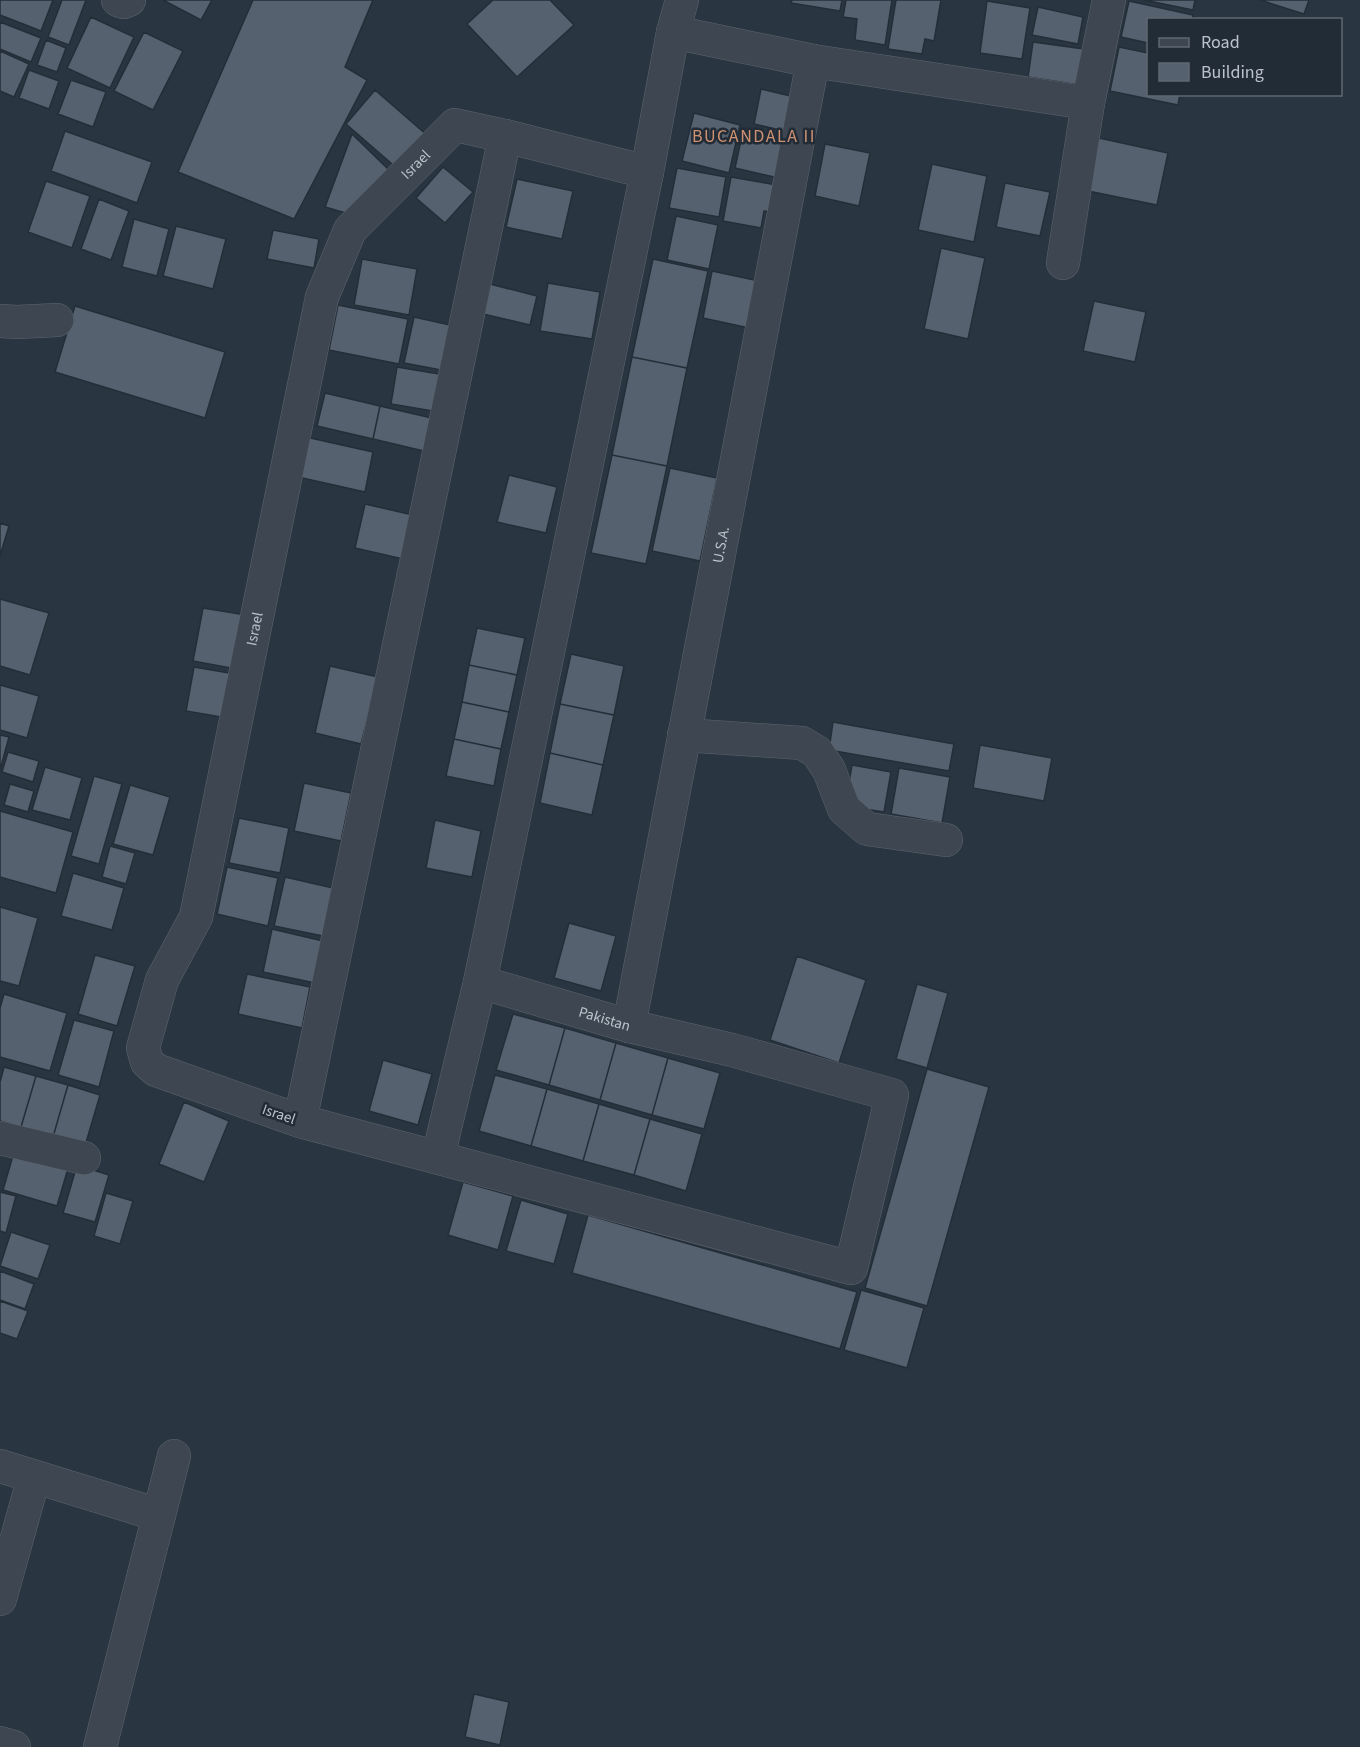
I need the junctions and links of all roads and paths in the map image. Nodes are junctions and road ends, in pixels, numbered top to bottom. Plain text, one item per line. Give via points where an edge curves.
1 (118, 0) edge
2 (129, 0) edge
3 (682, 0) edge
4 (1109, 0) edge
5 (673, 32) junction
6 (813, 61) junction
7 (1088, 103) junction
8 (505, 136) junction
9 (648, 172) junction
10 (1063, 263) dead end
11 (57, 320) dead end
12 (0, 321) edge
13 (684, 735) junction
14 (946, 840) dead end
15 (480, 982) junction
16 (629, 1026) junction
17 (300, 1121) junction
18 (0, 1138) edge
19 (438, 1157) junction
20 (84, 1158) dead end
21 (174, 1456) dead end
22 (0, 1466) edge
23 (34, 1477) junction
24 (159, 1515) junction
25 (0, 1599) edge
26 (0, 1743) edge
27 (14, 1747) edge
28 (100, 1747) edge

1 - 2 street
3 - 5 street
4 - 7 street
5 - 6 street
5 - 9 street
6 - 7 street
6 - 13 street, U.S.A.
7 - 10 street
8 - 9 street, Israel
8 - 17 street
8 - 17 street, Israel via 455,125 350,231 322,297 196,917 162,980 143,1048 147,1062 156,1070
9 - 15 street
11 - 12 street
13 - 14 street via 802,743 817,752 829,770 844,809 867,829
13 - 16 street, U.S.A.
15 - 16 street, Pakistan
15 - 19 street
16 - 19 street, Pakistan via 892,1095 851,1268
17 - 19 street, Israel
18 - 20 street
21 - 24 street
22 - 23 street
23 - 24 street
23 - 25 street
24 - 28 street
26 - 27 street

